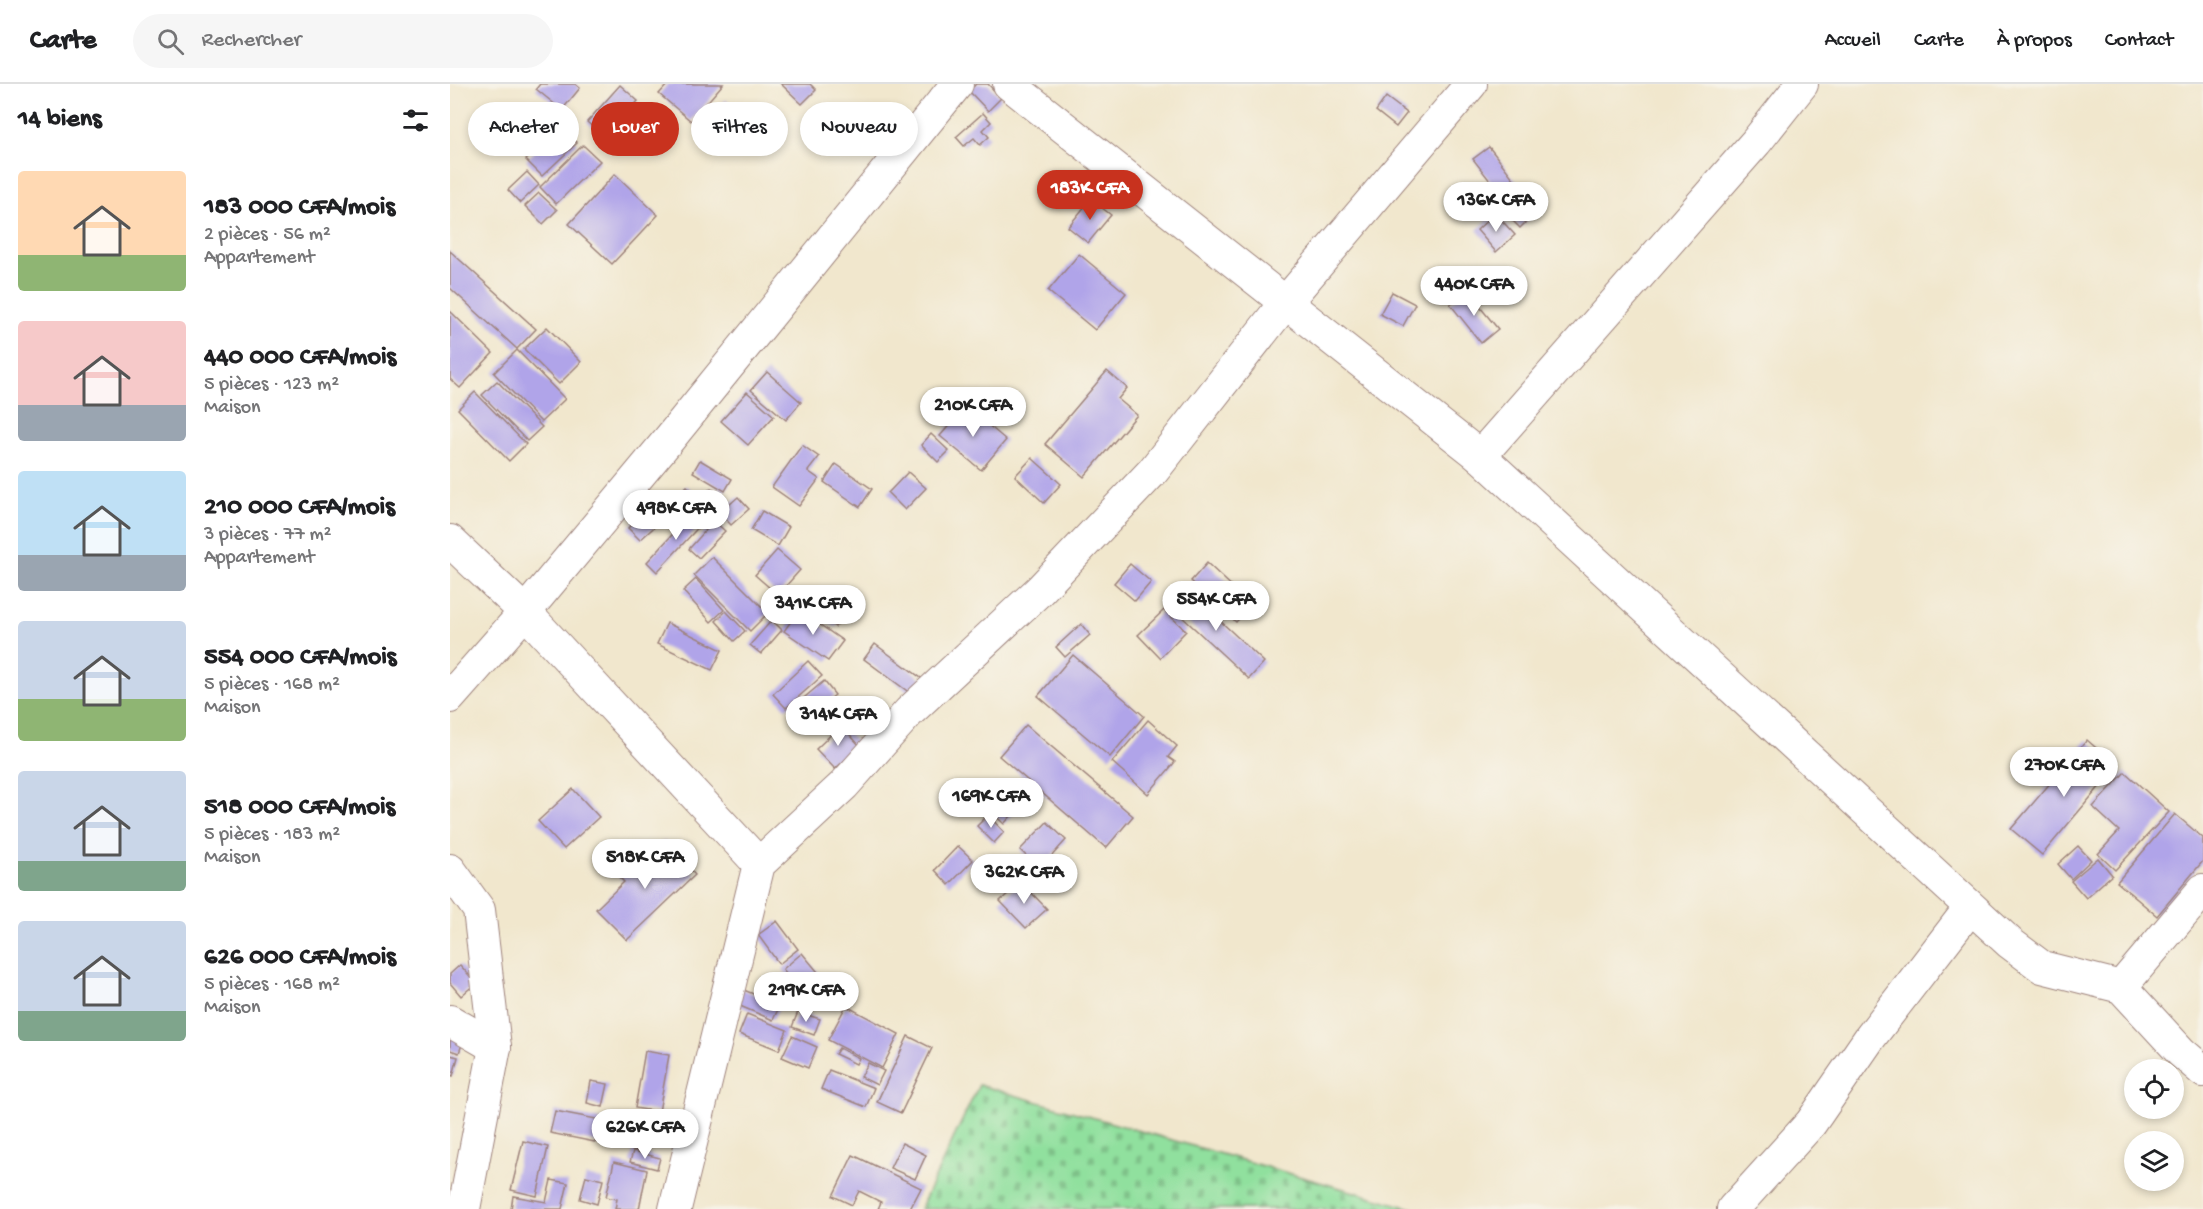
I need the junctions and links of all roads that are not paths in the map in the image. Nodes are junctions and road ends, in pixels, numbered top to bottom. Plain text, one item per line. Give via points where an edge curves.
1 (957, 84) edge
2 (1009, 84) edge
3 (1471, 84) edge
4 (1802, 84) edge
5 (1285, 303) junction
6 (1480, 456) junction
7 (450, 541) edge
8 (525, 612) junction
9 (450, 698) edge
10 (759, 864) junction
11 (450, 870) edge
12 (2203, 890) edge
13 (1970, 908) junction
14 (2121, 987) junction
15 (450, 1021) edge
16 (495, 1047) junction
17 (2203, 1071) edge
18 (464, 1209) edge
19 (675, 1209) edge
20 (1733, 1209) edge

1 - 8 street
2 - 5 street
3 - 5 street
4 - 6 street via 1756,142
5 - 6 street
5 - 10 street via 1153,471 1040,590 909,712 844,785
6 - 13 street
7 - 8 street
8 - 9 street
8 - 10 street
10 - 19 street
11 - 16 street via 479,910
12 - 14 street
13 - 14 street via 2042,967
13 - 20 street via 1869,1039 1811,1123
14 - 17 street
15 - 16 street
16 - 18 street

